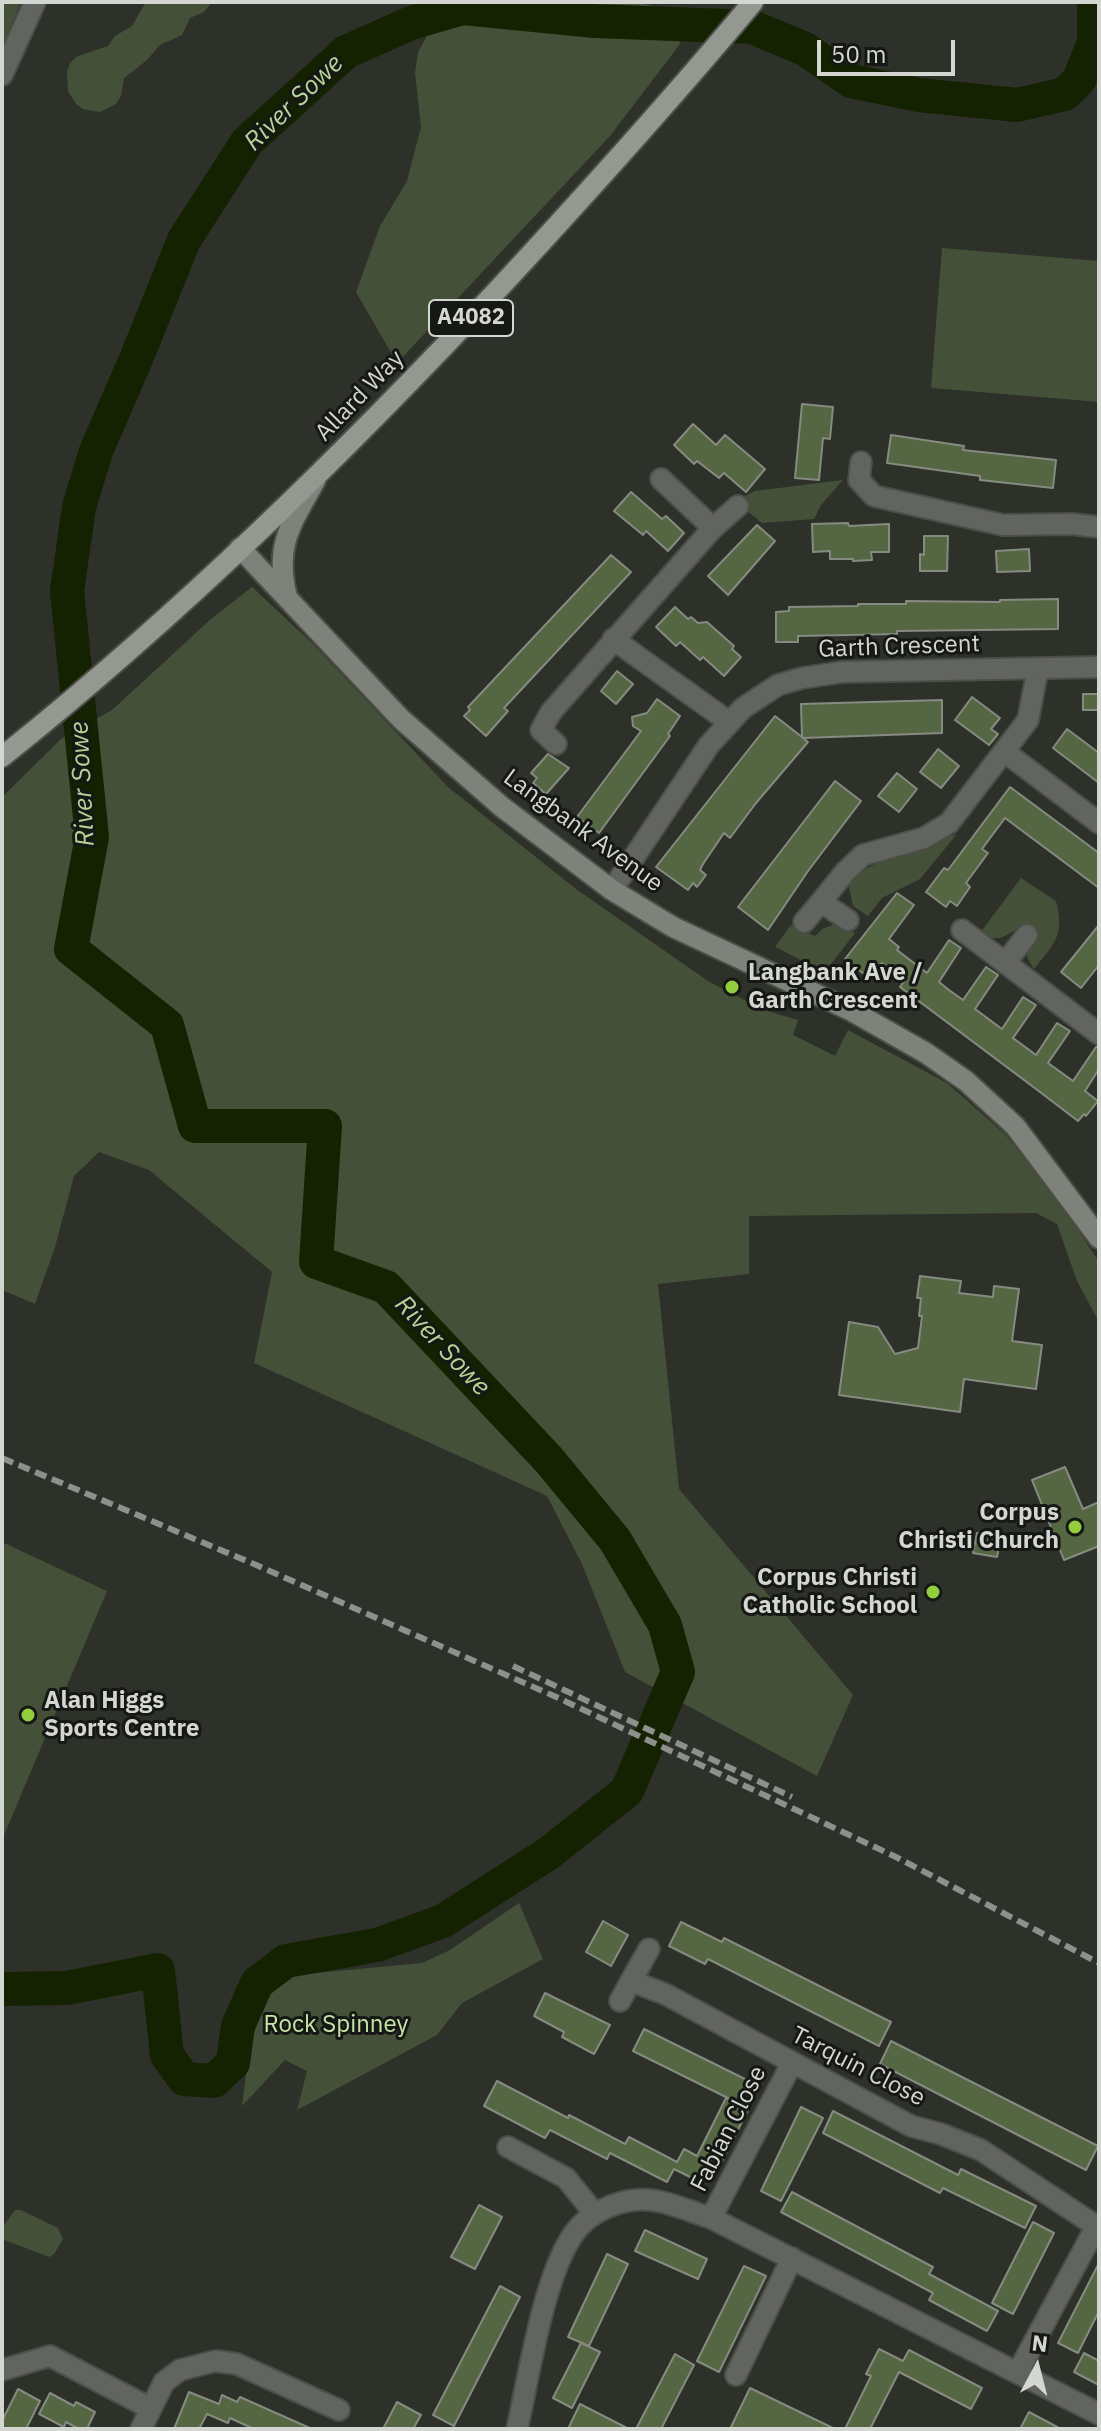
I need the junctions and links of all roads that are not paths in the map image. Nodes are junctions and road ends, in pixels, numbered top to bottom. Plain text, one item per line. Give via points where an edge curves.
1 (35, 2) edge
2 (753, 2) edge
3 (2, 75) edge
4 (861, 462) dead end
5 (319, 475) junction
6 (661, 479) dead end
7 (738, 506) dead end
8 (1099, 527) edge
9 (713, 528) junction
10 (240, 548) junction
11 (287, 598) junction
12 (613, 639) junction
13 (1099, 667) edge
14 (1038, 668) junction
15 (729, 722) junction
16 (540, 735) dead end
17 (1005, 752) junction
18 (2, 757) edge
19 (1099, 823) edge
20 (612, 890) junction
21 (821, 902) junction
22 (848, 920) dead end
23 (804, 922) dead end
24 (962, 930) dead end
25 (1027, 935) dead end
26 (1005, 963) junction
27 (1096, 1025) edge
28 (1099, 1238) edge
29 (649, 1949) dead end
30 (631, 1981) junction
31 (620, 2001) dead end
32 (792, 2063) junction
33 (508, 2147) dead end
34 (595, 2214) junction
35 (711, 2218) junction
36 (1097, 2228) edge
37 (792, 2258) junction
38 (2, 2370) edge
39 (1018, 2372) junction
40 (736, 2375) dead end
41 (150, 2408) junction
42 (339, 2410) dead end
43 (1099, 2414) edge
44 (524, 2426) edge
45 (141, 2429) edge

1 - 3 street
2 - 5 main road, Allard Way / A4082 via 449,341
4 - 8 street via 859,480 874,496 1003,525
5 - 10 main road, Allard Way / A4082
5 - 11 street via 282,550
6 - 9 street
7 - 9 street
9 - 12 street
10 - 11 street, Langbank Avenue
10 - 18 main road, Allard Way / A4082
11 - 20 street, Langbank Avenue via 401,719 502,807
12 - 15 street
12 - 16 street via 551,712
13 - 14 street, Garth Crescent
14 - 15 street, Garth Crescent via 823,674 766,691
14 - 17 street via 1028,720
15 - 20 street, Garth Crescent
17 - 19 street
17 - 21 street via 949,823 924,838 863,855
20 - 28 street, Langbank Avenue via 673,927 852,1011 966,1081 1015,1126
21 - 22 street
21 - 23 street
24 - 26 street
25 - 26 street
26 - 27 street
29 - 30 street
30 - 31 street
30 - 32 street, Tarquin Close
32 - 35 street, Fabian Close
32 - 36 street, Tarquin Close via 911,2126 981,2150
33 - 34 street via 566,2178
34 - 35 street via 635,2200
34 - 44 street via 563,2252 538,2328
35 - 37 street
36 - 39 street
37 - 39 street
37 - 40 street
38 - 41 street via 50,2356
39 - 43 street
41 - 42 street via 164,2382 180,2370 215,2361 237,2364
41 - 45 street

